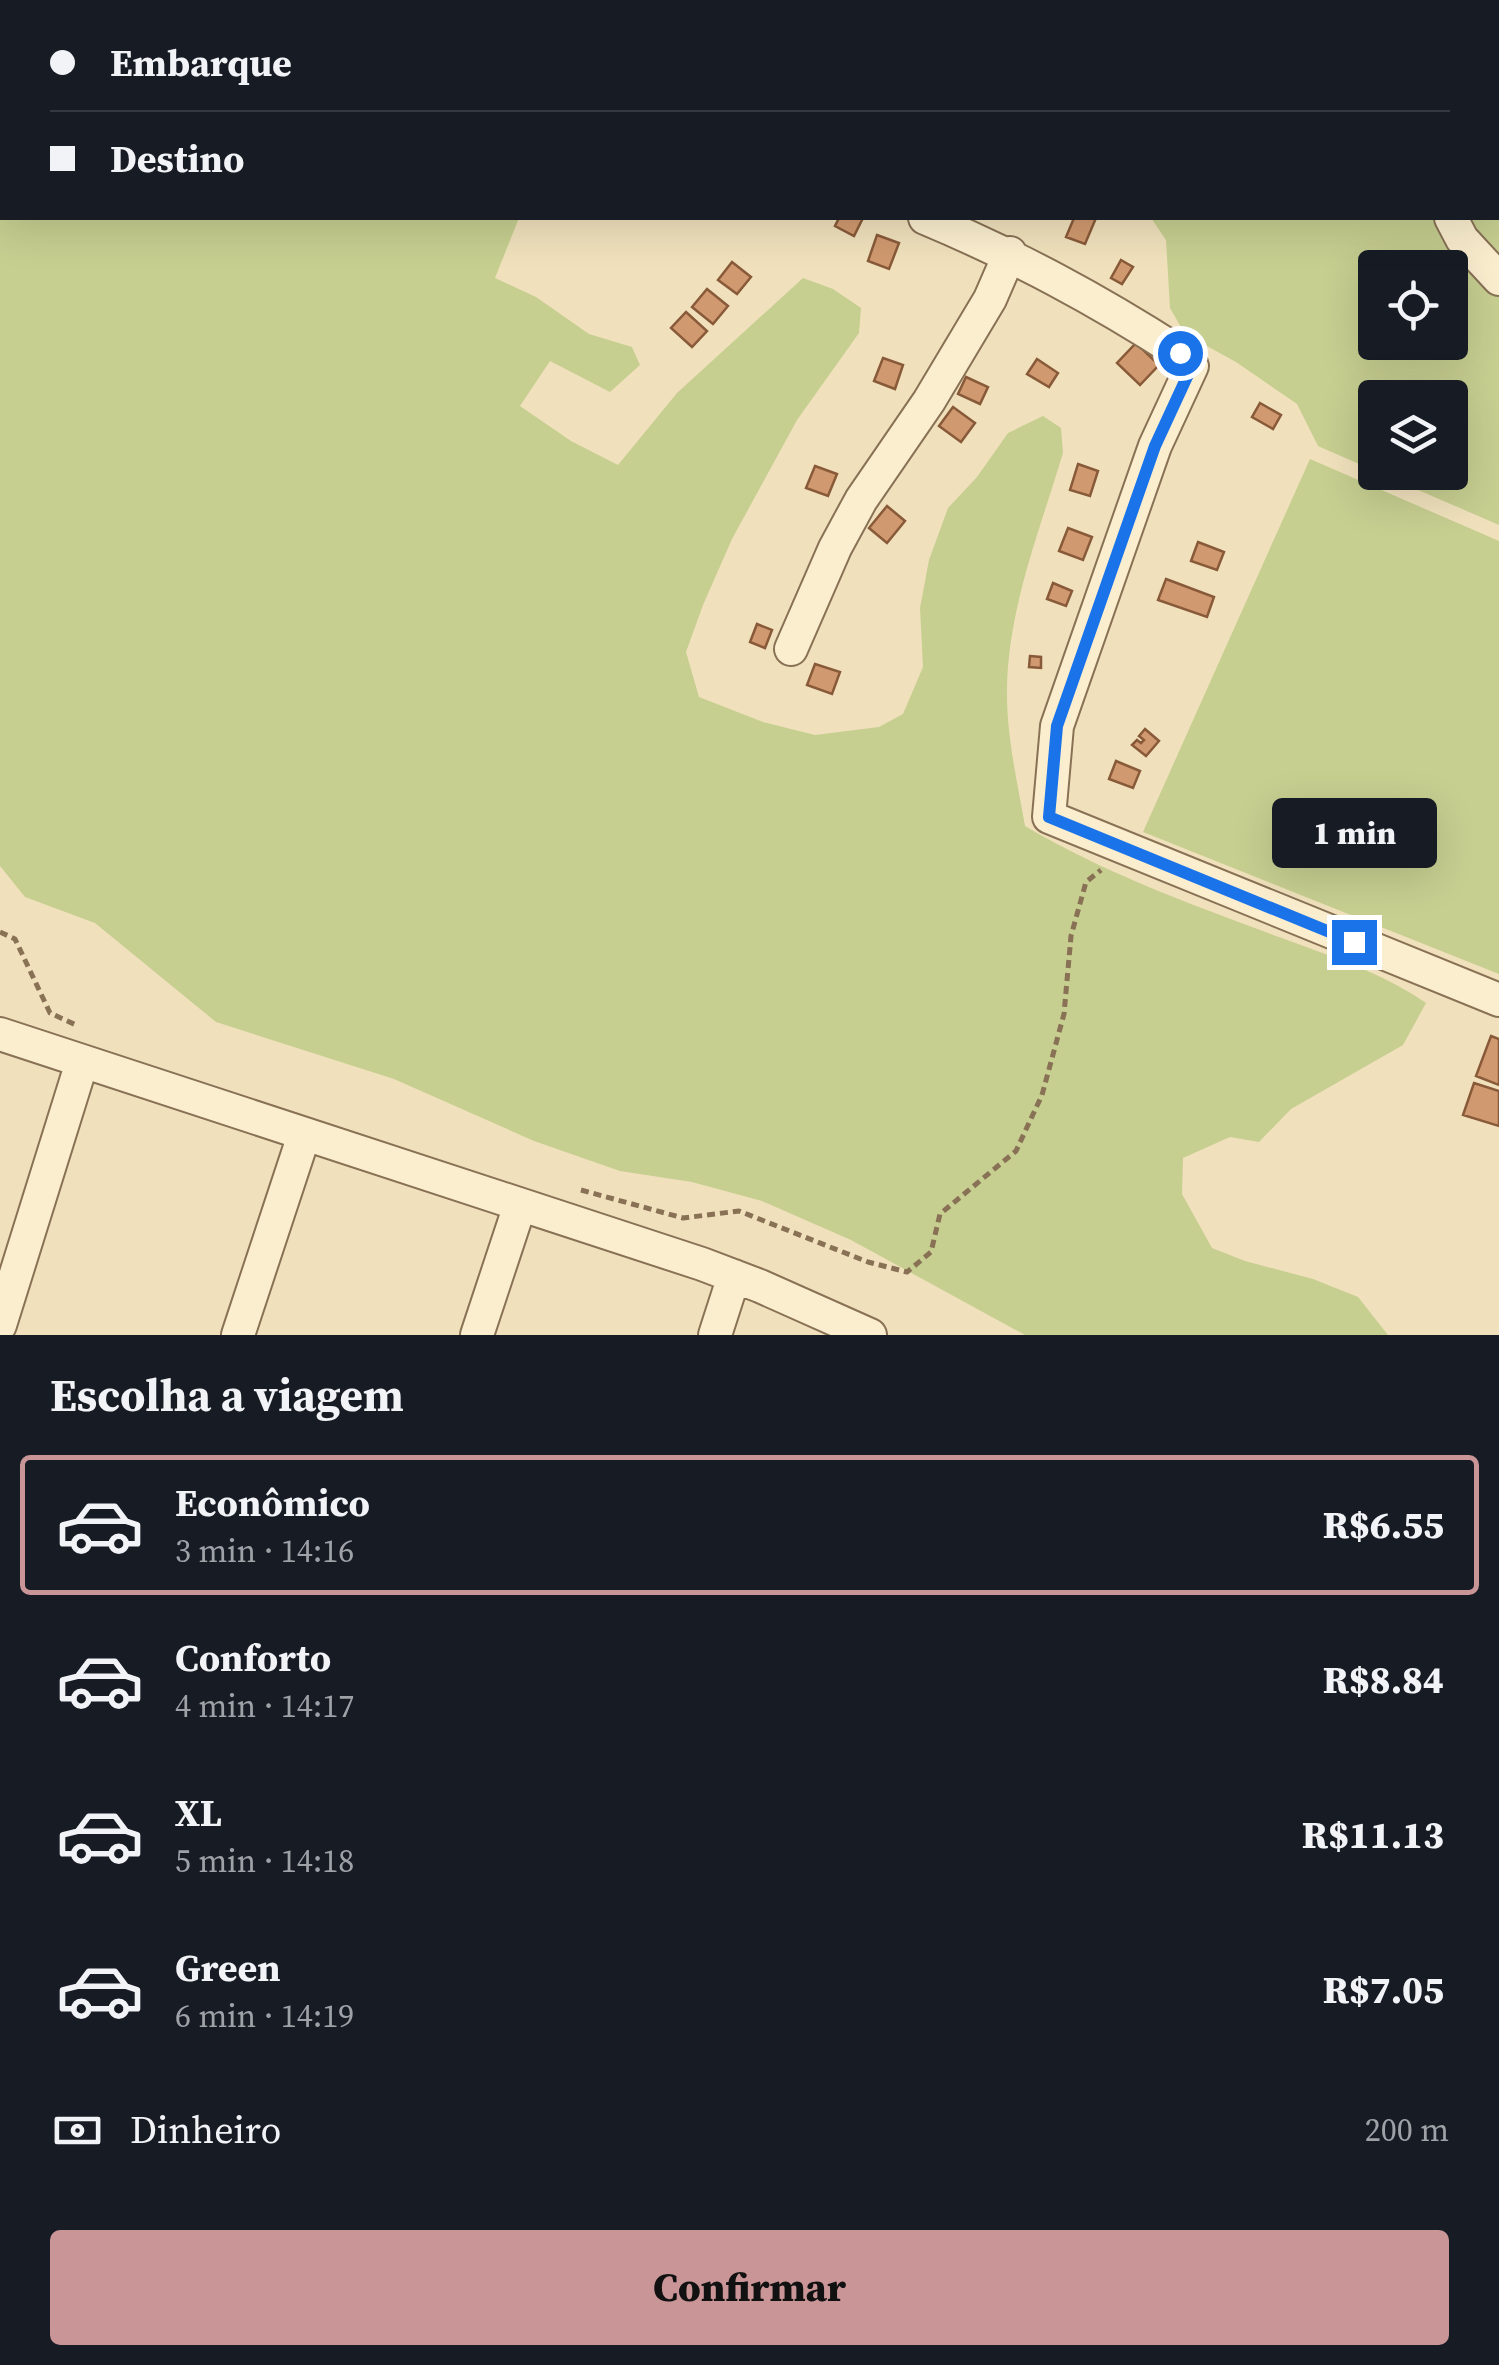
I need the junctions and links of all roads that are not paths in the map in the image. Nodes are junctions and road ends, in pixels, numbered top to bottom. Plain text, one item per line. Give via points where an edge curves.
1 (930, 220) edge
2 (1452, 220) edge
3 (1010, 253) junction
4 (1499, 278) edge
5 (791, 649) dead end
6 (1499, 1000) edge
7 (0, 1034) edge
8 (82, 1062) junction
9 (304, 1135) junction
10 (520, 1205) junction
11 (734, 1276) junction
12 (0, 1325) edge
13 (238, 1335) edge
14 (476, 1335) edge
15 (715, 1335) edge
16 (870, 1335) edge

1 - 3 street
2 - 4 street
3 - 5 street via 929,402 861,500
3 - 6 street via 1094,298 1192,366 1155,446 1057,726 1049,817
7 - 8 street
8 - 9 street
8 - 12 street
9 - 10 street
9 - 13 street
10 - 11 street
10 - 14 street
11 - 15 street
11 - 16 street

